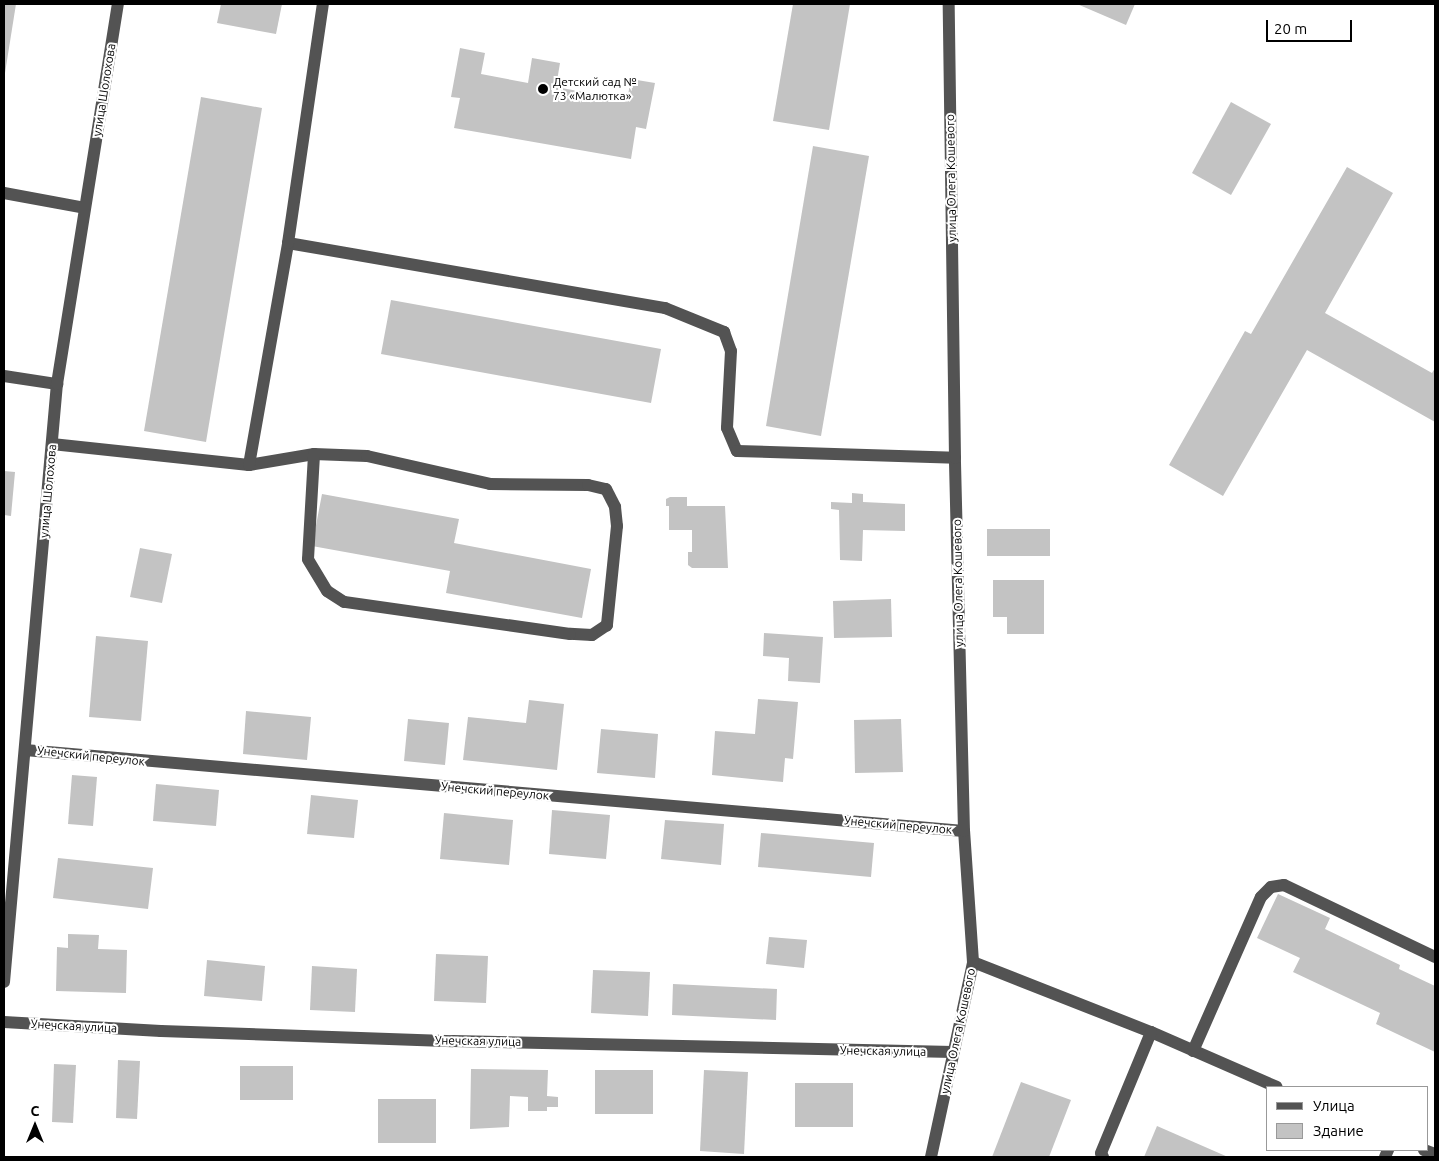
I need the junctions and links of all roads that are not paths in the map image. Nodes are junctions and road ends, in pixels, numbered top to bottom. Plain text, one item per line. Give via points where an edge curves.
1 (118, 4) edge
2 (323, 4) edge
3 (949, 4) edge
4 (4, 193) edge
5 (85, 208) junction
6 (288, 243) junction
7 (4, 376) edge
8 (57, 384) junction
9 (52, 444) junction
10 (314, 454) junction
11 (955, 458) junction
12 (249, 465) junction
13 (25, 750) junction
14 (964, 831) junction
15 (1435, 957) edge
16 (973, 962) junction
17 (4, 982) edge
18 (4, 1022) edge
19 (1152, 1032) junction
20 (1193, 1051) junction
21 (953, 1052) junction
22 (1276, 1086) edge
23 (931, 1157) edge
24 (1103, 1157) edge

1 - 5 street, улица Шолохова
2 - 6 street
3 - 11 street, улица Олега Кошевого
4 - 5 street
5 - 8 street, улица Шолохова
6 - 11 street via 665,308 724,332 731,351 727,428 737,451
6 - 12 street
7 - 8 street
8 - 9 street, улица Шолохова
9 - 12 street
9 - 13 street, улица Шолохова
10 - 10 street via 367,456 490,484 588,485 606,489 615,507 617,526 607,625 592,635 570,634 344,602 327,591 308,559
10 - 12 street
11 - 14 street, улица Олега Кошевого
13 - 14 street, Унечский переулок
13 - 17 street, улица Шолохова
14 - 16 street, улица Олега Кошевого
15 - 20 street via 1284,885 1271,886 1261,898
16 - 19 street
16 - 21 street, улица Олега Кошевого
18 - 21 street, Унечская улица via 453,1041
19 - 20 street
19 - 24 street via 1101,1153
20 - 22 street
21 - 23 street, улица Олега Кошевого

